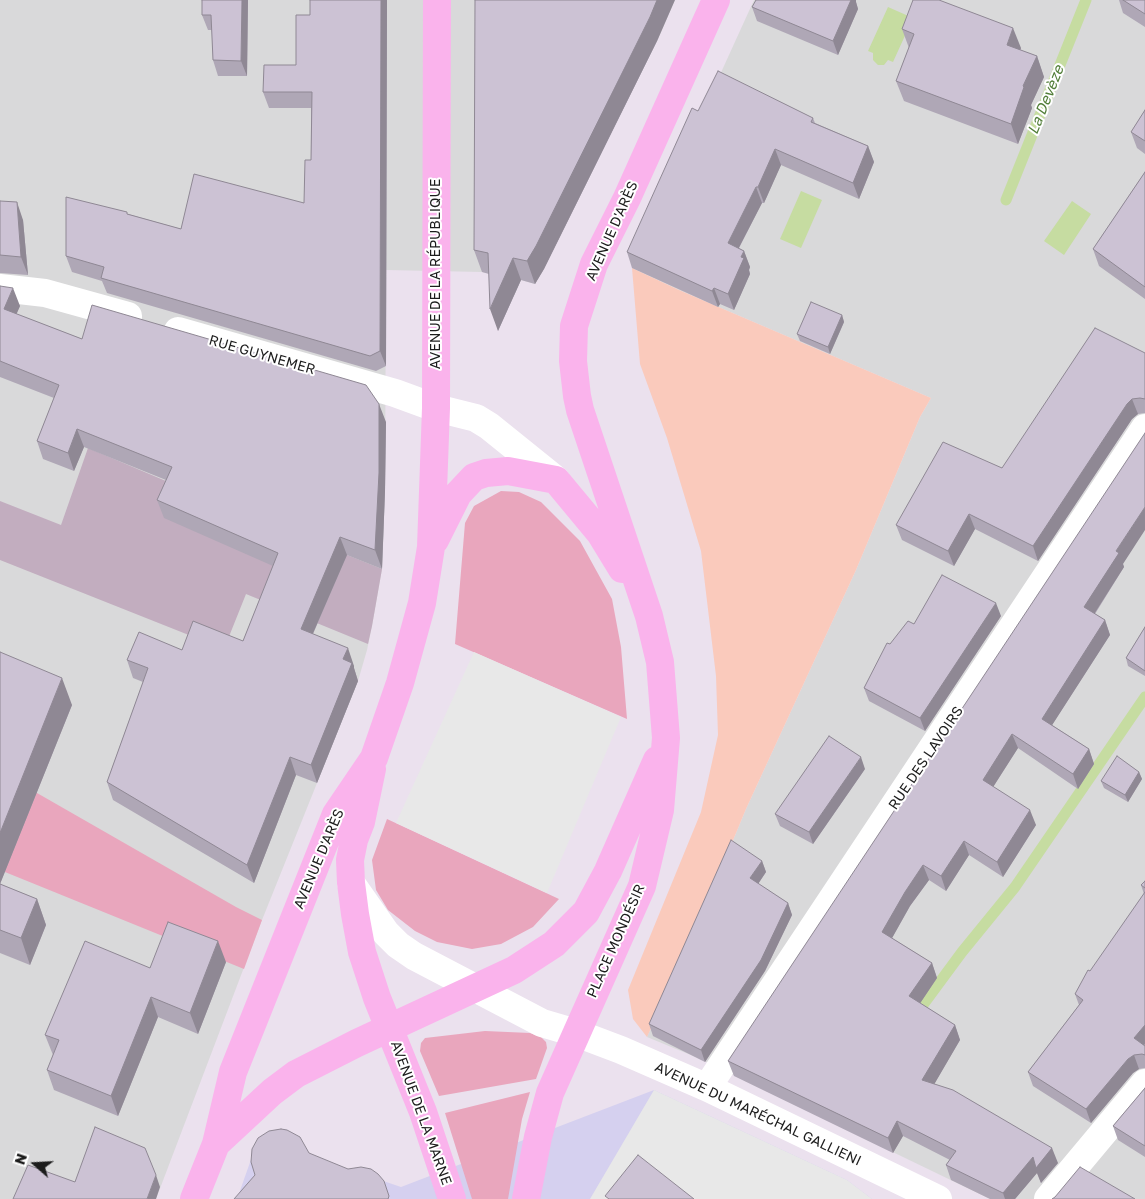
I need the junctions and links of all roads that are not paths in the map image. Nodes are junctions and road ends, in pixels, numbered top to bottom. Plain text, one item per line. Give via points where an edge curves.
1 (437, 0) edge
2 (716, 0) edge
3 (0, 288) edge
4 (436, 408) junction
5 (1145, 428) edge
6 (556, 480) junction
7 (431, 547) junction
8 (649, 616) junction
9 (666, 738) junction
10 (374, 758) junction
11 (351, 883) junction
12 (474, 988) junction
13 (389, 1027) junction
14 (576, 1033) junction
15 (1145, 1083) edge
16 (708, 1088) junction
17 (216, 1144) junction
18 (194, 1199) edge
19 (452, 1199) edge
20 (526, 1199) edge
21 (938, 1199) edge
22 (1048, 1199) edge

1 - 4 main road, AVENUE DE LA RÉPUBLIQUE
2 - 8 main road, AVENUE D'ARÈS via 594,264 574,326 573,361 580,410
3 - 4 street, RUE GUYNEMER via 69,299 395,393
4 - 6 street via 476,418
4 - 7 main road, AVENUE DE LA RÉPUBLIQUE
5 - 16 street, RUE DES LAVOIRS
6 - 7 main road via 508,471 474,477 458,494
6 - 8 main road via 600,533
7 - 10 main road, AVENUE D'ARÈS via 422,603
8 - 9 main road, PLACE MONDÉSIR via 660,662
9 - 12 main road, PLACE MONDÉSIR via 608,871 586,912 554,944 514,970
9 - 14 main road, PLACE MONDÉSIR via 660,810 642,886
10 - 11 main road via 350,860
10 - 17 main road, AVENUE D'ARÈS via 336,814 325,840 233,1072
11 - 12 street via 398,945
11 - 13 main road via 362,952
12 - 13 main road, PLACE MONDÉSIR
12 - 14 street via 542,1023
13 - 17 main road, AVENUE D'ARÈS via 296,1074
13 - 19 main road, AVENUE DE LA MARNE via 423,1112
14 - 16 street, AVENUE DU MARÉCHAL GALLIENI
14 - 20 main road via 550,1093
15 - 22 street
16 - 21 street, AVENUE DU MARÉCHAL GALLIENI
17 - 18 main road, AVENUE D'ARÈS

